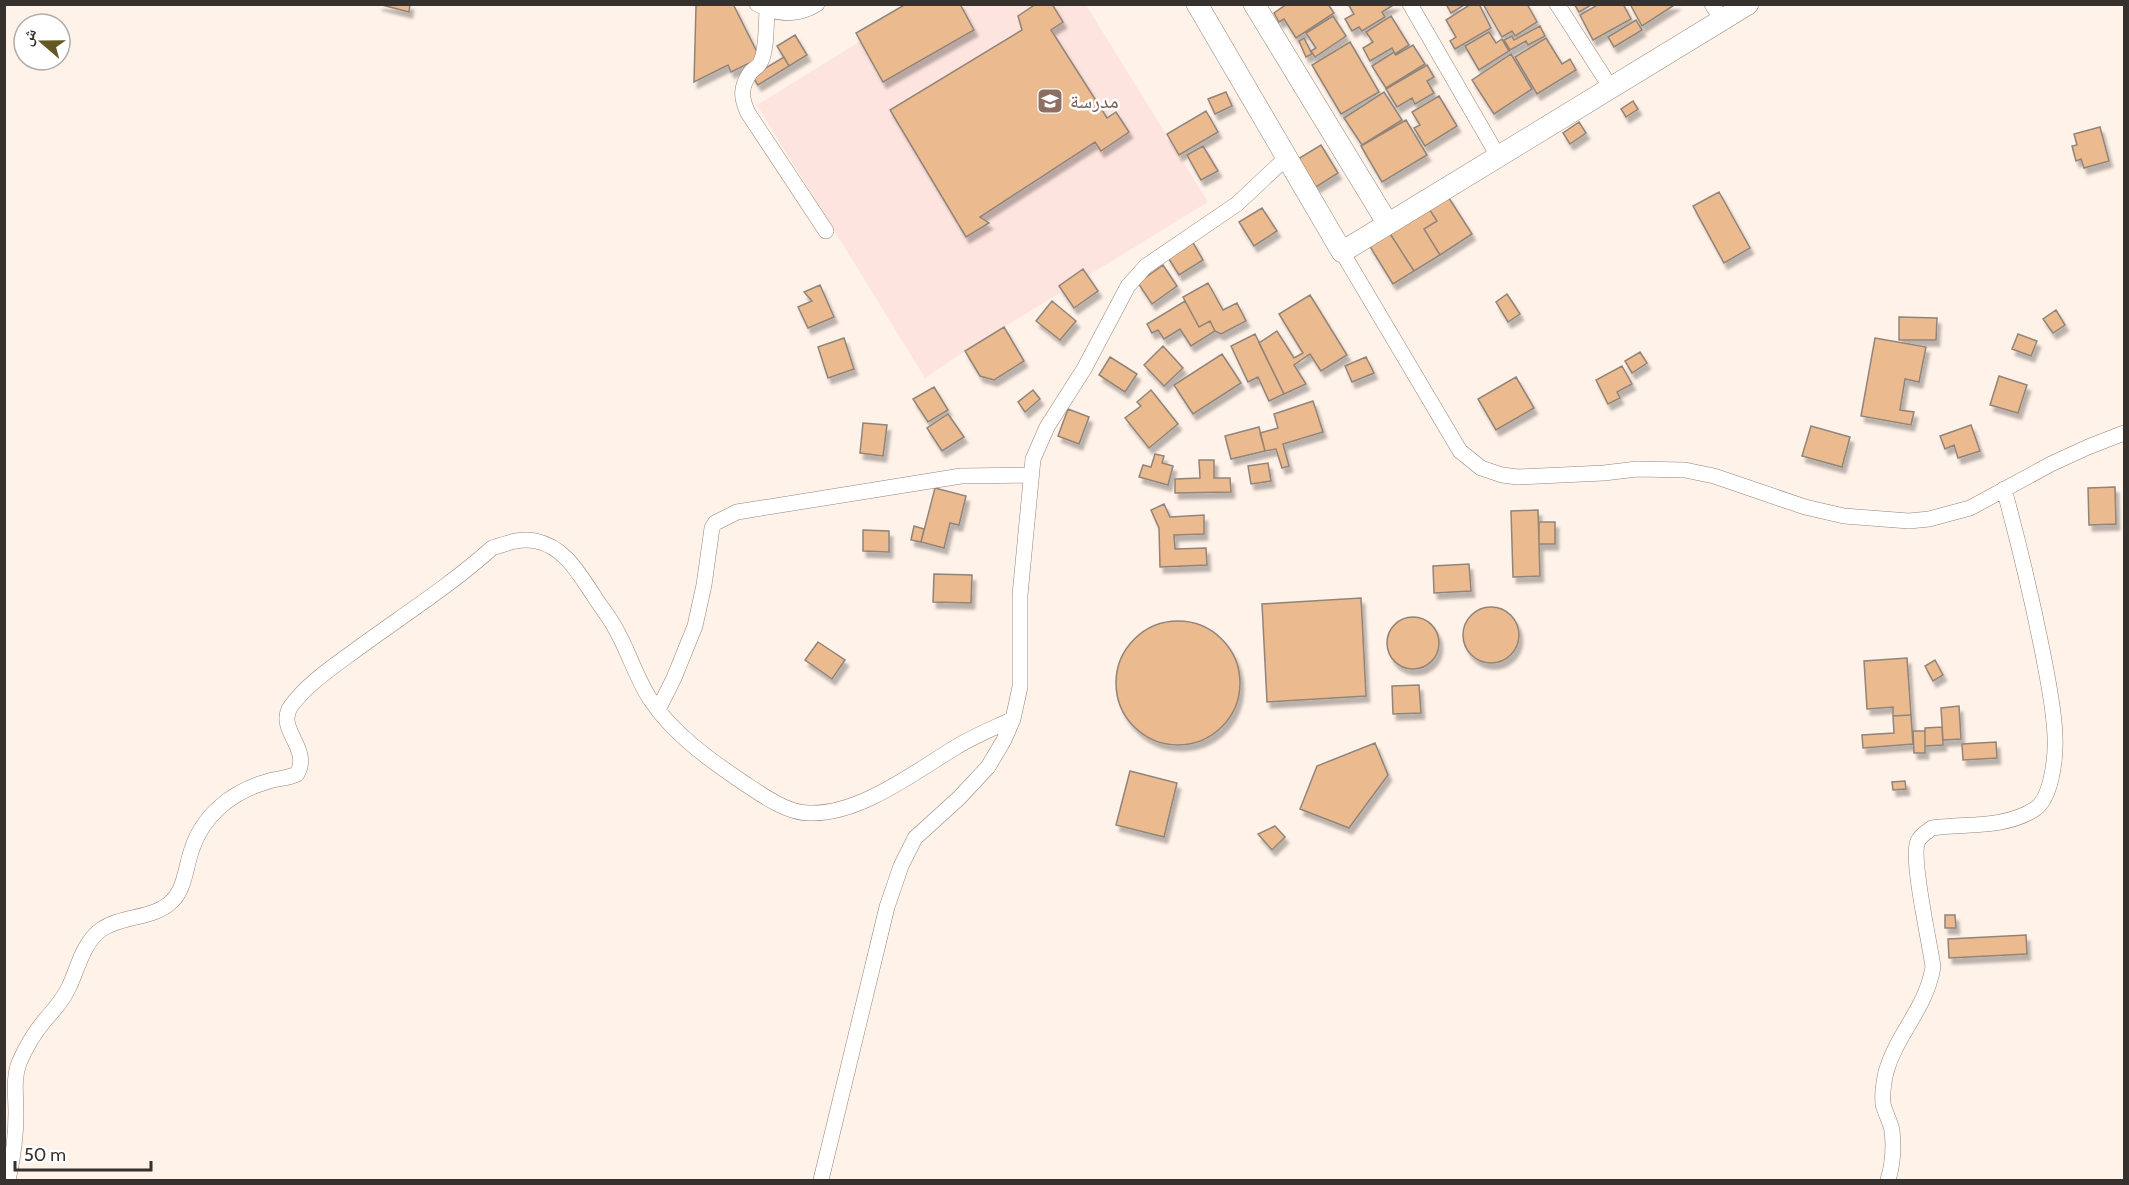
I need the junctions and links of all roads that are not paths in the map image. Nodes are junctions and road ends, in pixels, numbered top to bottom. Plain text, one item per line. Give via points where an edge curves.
1 (818, 4) edge
2 (1197, 4) edge
3 (1254, 4) edge
4 (1410, 4) edge
5 (1557, 4) edge
6 (1748, 4) edge
7 (762, 7) edge
8 (1717, 12) edge
9 (1611, 88) junction
10 (1498, 156) junction
11 (1286, 158) junction
12 (1388, 224) junction
13 (826, 231) dead end
14 (1342, 252) junction
15 (2124, 433) edge
16 (1030, 475) junction
17 (2004, 489) junction
18 (658, 710) junction
19 (1013, 719) junction
20 (8, 1180) edge
21 (821, 1180) edge
22 (1887, 1180) edge

1 - 7 street via 789,14
2 - 11 street
3 - 12 street
4 - 10 street
5 - 9 street
6 - 8 street
7 - 13 street via 760,63 743,86 741,98
8 - 9 street
9 - 10 street
10 - 12 street
11 - 14 street
11 - 16 street via 1237,204 1136,276 1042,436
12 - 14 street
14 - 17 street via 1460,451 1473,464 1491,473 1518,477 1637,469 1686,470 1805,507 1845,516 1909,521 1970,508
15 - 17 street
16 - 18 street via 961,476 737,512 720,519 710,534 695,626
16 - 19 street via 1020,606 1020,687
17 - 22 street via 2054,711 2052,772 2035,809 1994,823 1932,828 1917,842 1917,873 1933,967 1922,1003 1902,1034 1886,1073 1883,1104 1892,1129 1893,1151
18 - 19 street via 696,749 737,779 791,809 810,813 876,795 957,746
18 - 20 street via 640,684 614,626 573,564 555,549 537,542 516,540 492,548 322,674 287,715 301,757 297,774 256,784 226,801 204,824 176,898 166,907 101,929 90,943 61,1002 19,1063
19 - 21 street via 988,767 915,838 901,866 887,907

